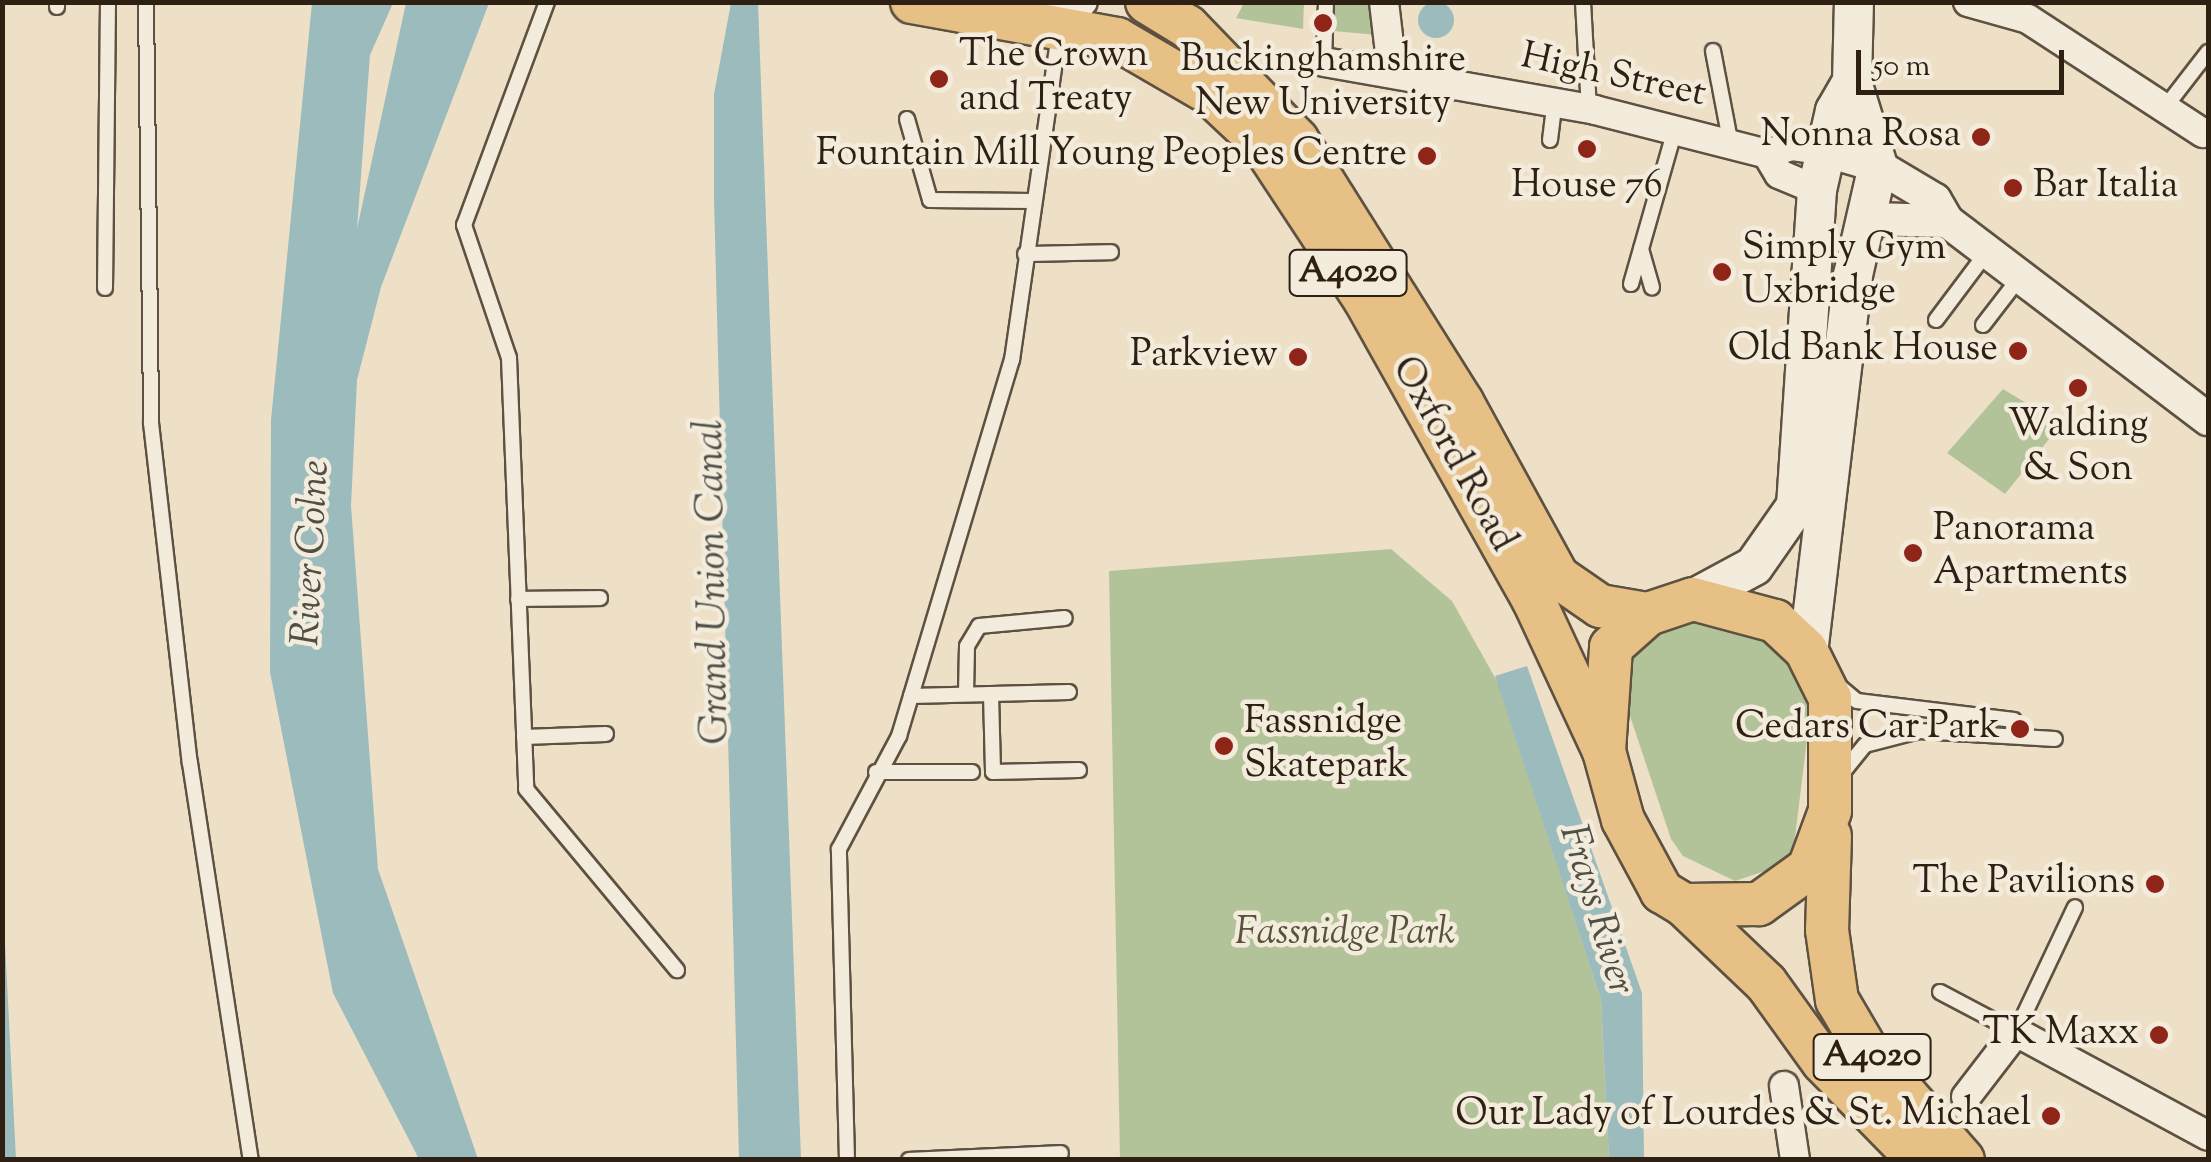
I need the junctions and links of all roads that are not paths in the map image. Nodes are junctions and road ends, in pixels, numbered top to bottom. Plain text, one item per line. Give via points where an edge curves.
1 (108, 2) edge
2 (146, 2) edge
3 (547, 2) edge
4 (912, 2) edge
5 (1147, 2) edge
6 (1326, 2) edge
7 (1384, 2) edge
8 (1584, 2) edge
9 (1854, 2) edge
10 (1968, 2) edge
11 (2037, 2) edge
12 (1066, 10) edge
13 (2011, 14) junction
14 (1714, 51) dead end
15 (2208, 52) edge
16 (1324, 62) joint
17 (1421, 80) junction
18 (1852, 82) junction
19 (1555, 102) junction
20 (1589, 108) junction
21 (2191, 118) edge
22 (907, 119) dead end
23 (1676, 130) junction
24 (1550, 140) dead end
25 (1731, 145) junction
26 (1827, 151) junction
27 (1767, 154) junction
28 (1878, 166) junction
29 (1817, 190) junction
30 (1032, 201) junction
31 (1868, 219) junction
32 (1947, 221) junction
33 (1640, 243) junction
34 (1111, 252) dead end
35 (1988, 252) junction
36 (1025, 254) junction
37 (2020, 277) junction
38 (1631, 284) dead end
39 (1652, 287) dead end
40 (105, 288) dead end
41 (1936, 320) dead end
42 (1983, 325) dead end
43 (2208, 419) edge
44 (600, 598) dead end
45 (1693, 599) junction
46 (518, 600) junction
47 (1648, 614) junction
48 (1066, 618) dead end
49 (1814, 662) junction
50 (1070, 692) dead end
51 (966, 694) junction
52 (991, 694) junction
53 (911, 696) junction
54 (2014, 720) dead end
55 (606, 734) dead end
56 (524, 737) junction
57 (2055, 739) dead end
58 (1604, 752) junction
59 (1079, 770) dead end
60 (876, 772) junction
61 (972, 772) dead end
62 (1833, 796) junction
63 (1684, 905) junction
64 (2075, 907) dead end
65 (677, 970) dead end
66 (1940, 992) dead end
67 (2016, 1032) junction
68 (1784, 1086) dead end
69 (1966, 1097) dead end
70 (2208, 1136) edge
71 (1061, 1153) dead end
72 (251, 1160) edge
73 (847, 1160) edge
74 (910, 1160) edge
75 (1794, 1160) edge
76 (1919, 1160) edge
77 (1963, 1160) edge

1 - 40 lane
2 - 72 lane via 151,424 190,763
3 - 46 lane via 464,225 509,358
4 - 12 main road, Oxford Road / A4020
5 - 47 main road, Oxford Road / A4020 via 1188,27 1297,140 1462,402 1558,576 1600,606
6 - 16 lane
7 - 17 street via 1391,62
8 - 20 lane
9 - 18 main road
10 - 13 street
11 - 13 lane
12 - 30 lane
12 - 58 main road, Oxford Road / A4020 via 1147,52 1261,142 1364,298 1536,603
13 - 21 street via 2096,74
14 - 25 lane
15 - 21 lane
16 - 17 street, High Street
17 - 19 street, High Street
18 - 26 main road
18 - 28 main road
19 - 20 street, High Street
19 - 24 lane
20 - 23 street, High Street
22 - 30 lane via 930,200
23 - 25 street, High Street
23 - 33 lane
25 - 27 street, High Street
26 - 27 street, High Street via 1790,146
26 - 28 street
26 - 29 main road
27 - 29 street, High Street via 1780,174
28 - 31 main road
28 - 32 street via 1935,200
29 - 45 main road via 1796,506 1754,566
30 - 36 lane
31 - 32 street
31 - 49 main road via 1853,275
32 - 35 street
33 - 38 lane
33 - 39 lane
34 - 36 lane
35 - 37 street
35 - 41 lane
36 - 53 lane via 1012,360
37 - 42 lane
37 - 43 street
44 - 46 lane
45 - 47 main road
45 - 49 main road via 1775,622
46 - 56 lane
47 - 58 main road via 1611,648
48 - 51 lane via 979,626 967,646
49 - 54 lane via 1857,701
49 - 62 main road
50 - 52 lane
51 - 52 lane
51 - 53 lane
52 - 59 lane via 993,772
53 - 60 lane
55 - 56 lane
56 - 65 lane via 526,790
57 - 62 lane via 1919,732 1865,745
58 - 63 main road via 1648,874
60 - 61 lane
60 - 73 lane via 840,849
62 - 63 main road via 1809,868 1768,902
62 - 77 main road, A4020 via 1826,930 1838,1000 1867,1051
63 - 76 main road, A4020 via 1766,983 1823,1062
64 - 67 lane
66 - 67 lane
67 - 69 street
67 - 70 street
68 - 75 street
71 - 74 lane

